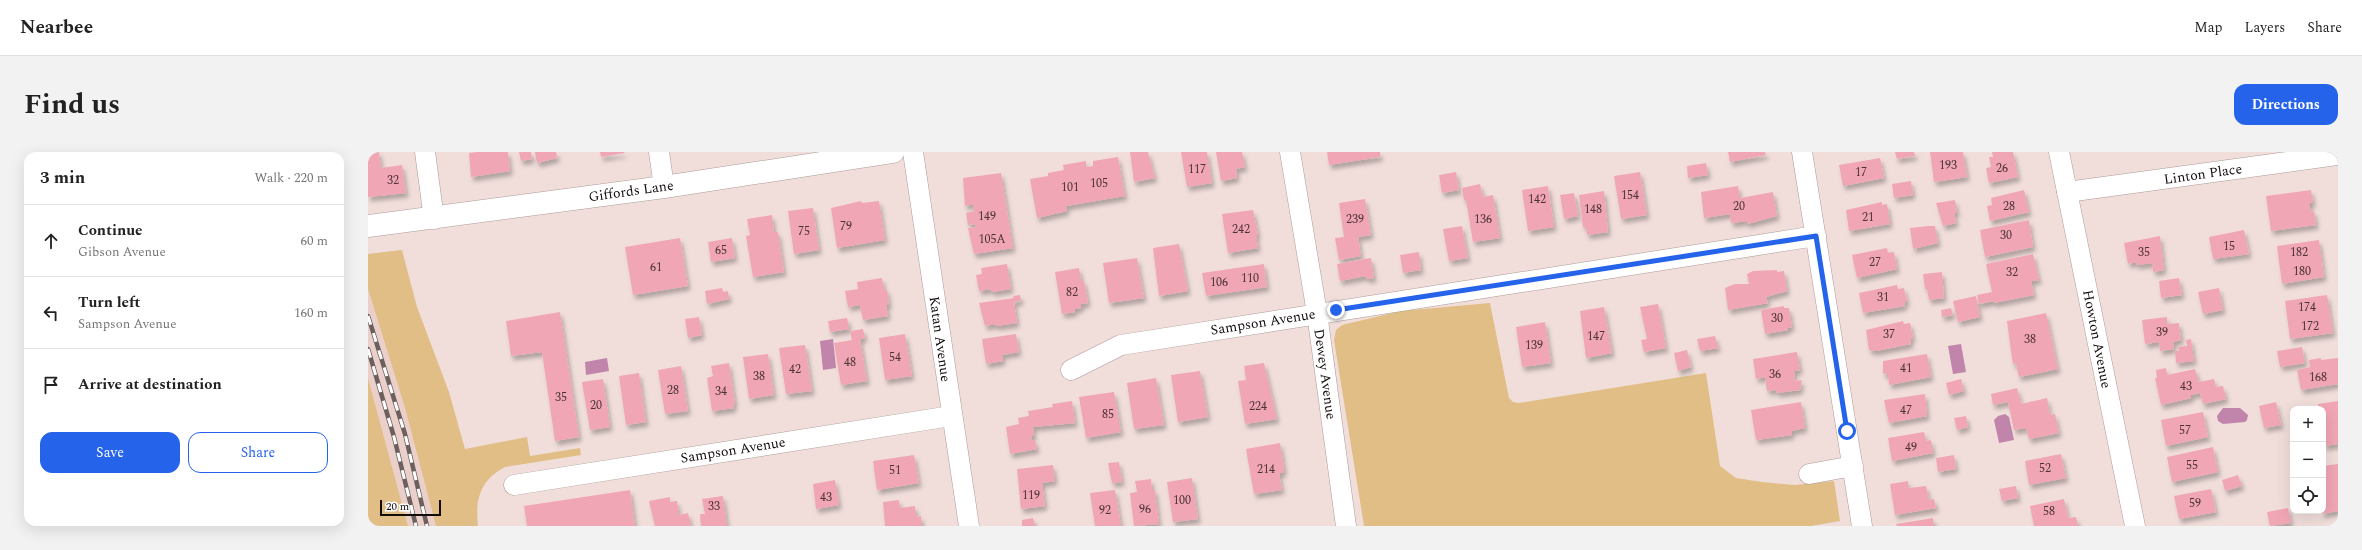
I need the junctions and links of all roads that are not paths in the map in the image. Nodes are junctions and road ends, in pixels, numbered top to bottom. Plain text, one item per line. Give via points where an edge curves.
1 (425, 152) edge
2 (659, 152) edge
3 (893, 152) edge
4 (913, 152) edge
5 (1290, 152) edge
6 (1802, 152) edge
7 (2059, 152) edge
8 (2338, 155) edge
9 (664, 187) junction
10 (2067, 192) junction
11 (434, 219) junction
12 (374, 225) edge
13 (1816, 236) junction
14 (1317, 313) junction
15 (1071, 370) dead end
16 (951, 416) junction
17 (1853, 466) junction
18 (1809, 474) dead end
19 (514, 485) dead end
20 (969, 526) edge
21 (1346, 526) edge
22 (1862, 526) edge
23 (2135, 526) edge

1 - 11 street
2 - 9 street
3 - 9 street, Giffords Lane
4 - 16 street, Katan Avenue
5 - 14 street, Dewey Avenue
6 - 13 street
7 - 10 street, Howton Avenue
8 - 10 street, Linton Place
9 - 11 street, Giffords Lane
10 - 23 street, Howton Avenue
11 - 12 street, Giffords Lane
13 - 14 street, Sampson Avenue
13 - 17 street
14 - 15 street, Sampson Avenue via 1121,345
14 - 21 street, Dewey Avenue
16 - 19 street, Sampson Avenue
16 - 20 street, Katan Avenue
17 - 18 street
17 - 22 street

